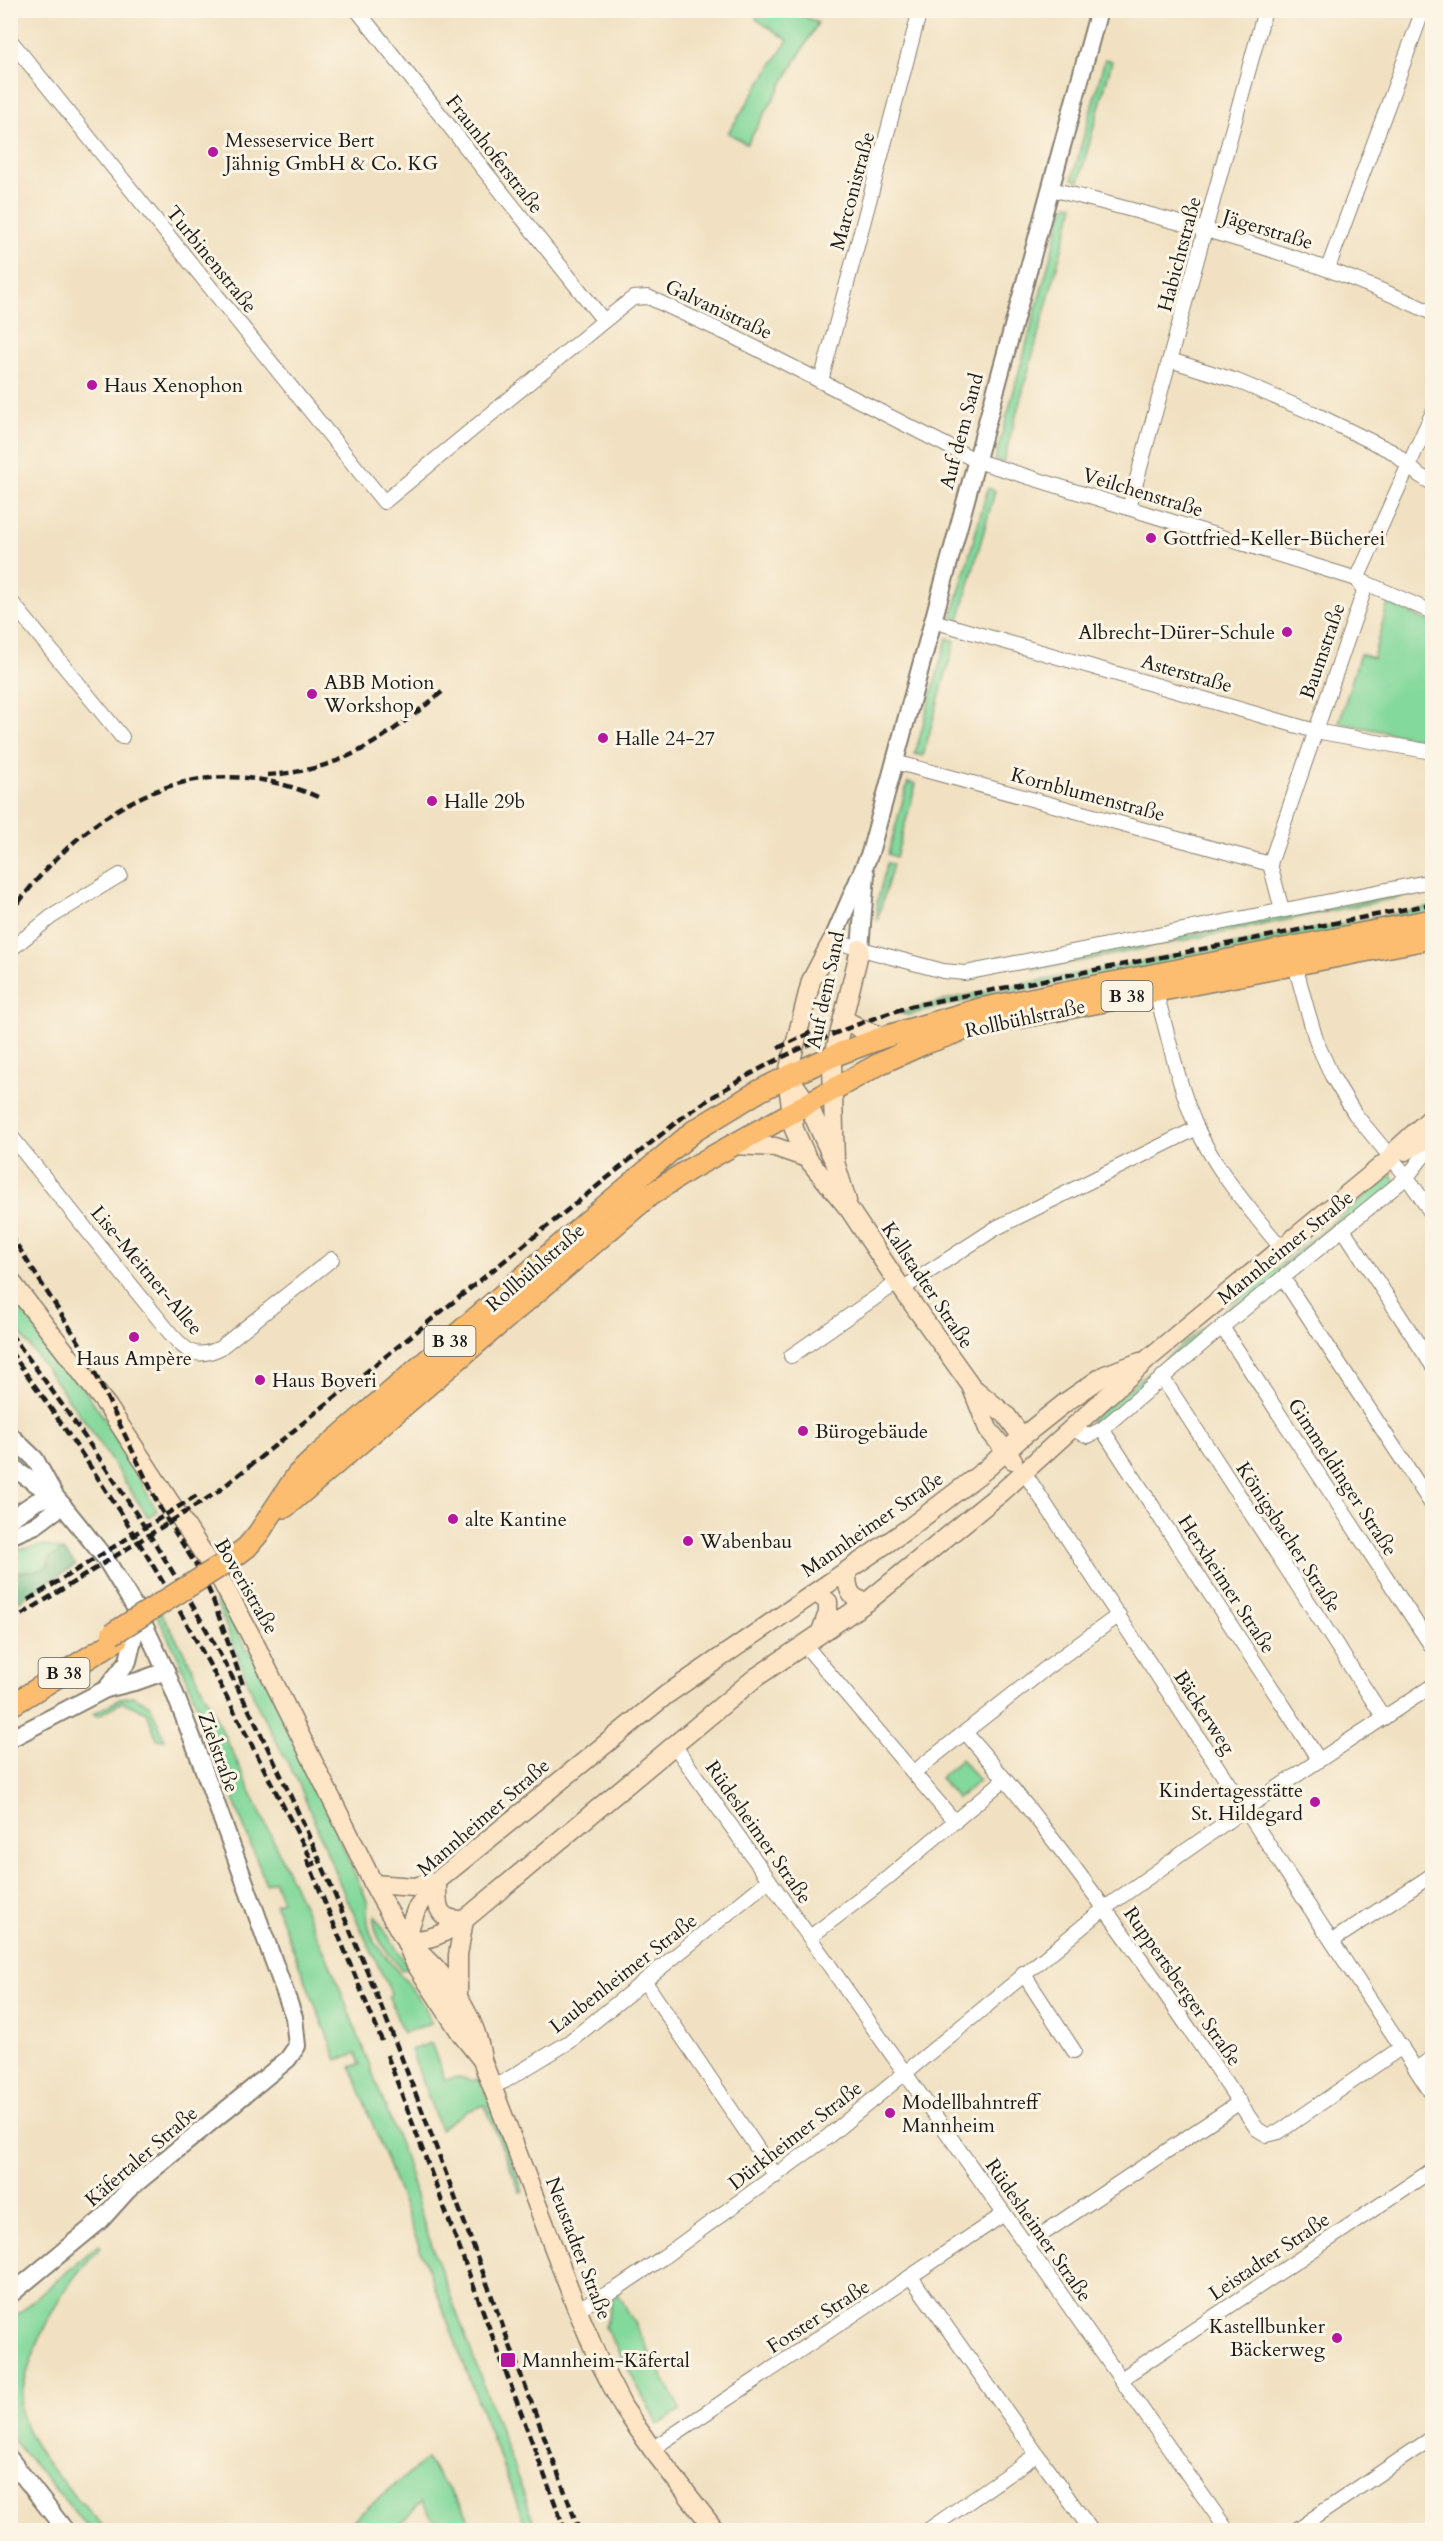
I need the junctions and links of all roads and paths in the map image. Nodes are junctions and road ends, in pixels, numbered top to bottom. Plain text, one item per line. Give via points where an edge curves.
1 (357, 10) edge
2 (921, 10) edge
3 (1099, 10) edge
4 (1265, 10) edge
5 (1423, 10) edge
6 (10, 40) edge
7 (1051, 189) junction
8 (1206, 230) junction
9 (1328, 268) junction
10 (1432, 313) edge
11 (604, 321) junction
12 (1170, 360) junction
13 (821, 381) junction
14 (1432, 414) edge
15 (977, 461) junction
16 (1408, 464) junction
17 (1432, 483) edge
18 (384, 502) joint
19 (1129, 508) junction
20 (1357, 579) junction
21 (10, 600) edge
22 (1432, 612) edge
23 (933, 621) junction
24 (1316, 730) junction
25 (118, 732) dead end
26 (1432, 752) edge
27 (895, 762) junction
28 (866, 864) junction
29 (1270, 864) junction
30 (120, 875) dead end
31 (1432, 880) edge
32 (1282, 910) junction
33 (1432, 920) edge
34 (1432, 938) edge
35 (832, 941) junction
36 (860, 949) junction
37 (10, 950) edge
38 (1298, 970) junction
39 (1157, 997) junction
40 (843, 1019) junction
41 (884, 1037) junction
42 (833, 1056) junction
43 (787, 1077) junction
44 (833, 1090) junction
45 (799, 1108) junction
46 (1432, 1117) edge
47 (1197, 1128) junction
48 (10, 1135) edge
49 (1432, 1136) edge
50 (733, 1145) junction
51 (1432, 1145) edge
52 (807, 1158) junction
53 (1391, 1158) junction
54 (835, 1162) junction
55 (1407, 1177) junction
56 (849, 1209) junction
57 (1432, 1214) edge
58 (1343, 1229) junction
59 (1282, 1250) junction
60 (332, 1259) dead end
61 (1283, 1278) junction
62 (10, 1280) edge
63 (900, 1286) junction
64 (1222, 1327) junction
65 (791, 1356) dead end
66 (1149, 1358) junction
67 (1432, 1365) edge
68 (1162, 1377) junction
69 (972, 1387) junction
70 (1066, 1402) junction
71 (1072, 1429) junction
72 (1102, 1429) junction
73 (10, 1435) edge
74 (1022, 1437) junction
75 (1005, 1452) junction
76 (10, 1463) edge
77 (1024, 1472) junction
78 (59, 1501) junction
79 (1432, 1505) edge
80 (10, 1519) edge
81 (10, 1536) edge
82 (233, 1563) junction
83 (847, 1571) junction
84 (816, 1592) junction
85 (867, 1602) junction
86 (139, 1614) junction
87 (1119, 1615) junction
88 (820, 1634) junction
89 (115, 1637) junction
90 (804, 1644) junction
91 (1432, 1647) edge
92 (128, 1661) junction
93 (163, 1665) junction
94 (1432, 1686) edge
95 (106, 1689) junction
96 (10, 1694) edge
97 (10, 1706) edge
98 (1384, 1718) junction
99 (965, 1732) junction
100 (10, 1739) edge
101 (674, 1745) junction
102 (1319, 1760) junction
103 (914, 1772) junction
104 (1005, 1779) junction
105 (1245, 1809) junction
106 (955, 1821) junction
107 (1432, 1875) edge
108 (769, 1880) junction
109 (437, 1881) junction
110 (373, 1884) junction
111 (1105, 1908) junction
112 (464, 1920) junction
113 (810, 1937) junction
114 (405, 1940) junction
115 (1332, 1941) junction
116 (1023, 1973) junction
117 (645, 1982) junction
118 (458, 1999) junction
119 (297, 2046) joint
120 (1402, 2047) junction
121 (1074, 2051) dead end
122 (1432, 2058) edge
123 (483, 2060) junction
124 (1416, 2069) junction
125 (905, 2072) junction
126 (494, 2086) junction
127 (1432, 2094) edge
128 (1240, 2102) junction
129 (1432, 2170) edge
130 (776, 2176) junction
131 (1004, 2214) junction
132 (1026, 2245) junction
133 (911, 2277) junction
134 (10, 2295) edge
135 (577, 2309) junction
136 (1127, 2375) dead end
137 (1432, 2438) edge
138 (652, 2449) junction
139 (1036, 2455) junction
140 (10, 2459) edge
141 (65, 2530) edge
142 (715, 2530) edge
143 (928, 2530) edge
144 (1091, 2530) edge
145 (1227, 2530) edge
146 (1296, 2530) edge

1 - 11 street, Fraunhoferstraße
2 - 13 street, Marconistraße
3 - 7 street, Auf dem Sand
4 - 8 street, Habichtstraße
5 - 9 street
6 - 18 street, Turbinenstraße
7 - 8 street, Jägerstraße
7 - 15 street, Auf dem Sand
8 - 9 street, Jägerstraße
8 - 12 street, Habichtstraße
9 - 10 street, Jägerstraße
11 - 13 street, Galvanistraße via 633,298 648,297
11 - 18 street, Galvanistraße
12 - 16 street via 1237,381 1313,413 1393,452
12 - 19 street, Habichtstraße
13 - 15 street, Galvanistraße
14 - 16 street, Baumstraße
15 - 19 street, Veilchenstraße
15 - 23 street, Auf dem Sand
16 - 17 street
16 - 20 street, Baumstraße
19 - 20 street, Veilchenstraße
20 - 22 street, Veilchenstraße
20 - 24 street, Baumstraße via 1364,591
21 - 25 street
23 - 24 street, Asterstraße
23 - 27 street, Auf dem Sand
24 - 26 street, Asterstraße
24 - 29 street, Baumstraße
27 - 28 street, Auf dem Sand
27 - 29 street, Kornblumenstraße
28 - 35 street, Auf dem Sand
28 - 36 street, Auf dem Sand
29 - 32 street
30 - 37 street via 51,917
31 - 32 street
32 - 36 street via 966,973 943,971
33 - 41 main road, Rollbühlstraße / B 38 via 1019,1000
34 - 38 main road, Rollbühlstraße / B 38
35 - 36 street
35 - 43 main road, Auf dem Sand via 812,981
36 - 40 main road, Auf dem Sand
38 - 39 main road, Rollbühlstraße / B 38
38 - 53 street via 1317,1043 1332,1076 1355,1114
39 - 44 main road, Rollbühlstraße / B 38 via 963,1030 912,1049
39 - 47 street via 1181,1088
40 - 41 main road
40 - 42 main road, Auf dem Sand
41 - 42 main road, Rollbühlstraße / B 38
42 - 43 main road, Rollbühlstraße / B 38
42 - 44 main road, Auf dem Sand
43 - 45 main road, Auf dem Sand
43 - 82 main road, Rollbühlstraße / B 38 via 694,1131 297,1475 258,1534
44 - 45 main road, Rollbühlstraße / B 38
44 - 54 main road, Kallstadter Straße
45 - 50 main road, Rollbühlstraße / B 38
45 - 52 main road, Kallstadter Straße via 794,1129
45 - 54 main road via 818,1129
46 - 53 main road, Mannheimer Straße
47 - 59 street via 1231,1185
47 - 63 street via 996,1228
48 - 60 street, Lise-Meitner-Allee via 170,1333 194,1354 208,1354 220,1348
49 - 53 main road, Mannheimer Straße
50 - 52 main road via 775,1147
50 - 82 main road, Rollbühlstraße / B 38 via 650,1195 292,1499 256,1549
51 - 55 street, Mannheimer Straße
52 - 56 main road, Kallstadter Straße
53 - 55 street
53 - 59 main road, Mannheimer Straße
54 - 56 main road, Kallstadter Straße
55 - 57 street
55 - 58 street, Mannheimer Straße
56 - 63 main road, Kallstadter Straße
58 - 61 street, Mannheimer Straße
58 - 67 street
59 - 66 main road, Mannheimer Straße
61 - 64 street, Mannheimer Straße
61 - 79 street
62 - 110 main road, Boveristraße via 108,1407 222,1582
63 - 65 street
63 - 69 main road, Kallstadter Straße
64 - 68 street, Mannheimer Straße
64 - 91 street, Gimmeldinger Straße
66 - 70 main road, Mannheimer Straße via 1105,1375
66 - 71 main road, Mannheimer Straße
68 - 72 street, Mannheimer Straße
68 - 98 street, Königsbacher Straße
69 - 74 main road, Kallstadter Straße via 1006,1415
69 - 75 main road, Kallstadter Straße via 988,1429
70 - 71 main road via 1066,1416
70 - 74 main road, Mannheimer Straße
71 - 72 street via 1088,1436
71 - 77 main road, Mannheimer Straße
72 - 102 street, Herxheimer Straße
73 - 78 street, Zielstraße via 35,1460
74 - 75 main road, Mannheimer Straße
74 - 77 main road
75 - 77 main road, Kallstadter Straße
75 - 83 main road, Mannheimer Straße
76 - 78 street, Zielstraße
77 - 85 main road, Mannheimer Straße
77 - 87 street, Bäckerweg
78 - 80 street via 36,1501
78 - 81 street via 36,1525
78 - 86 street, Zielstraße via 105,1558
82 - 89 main road, B 38, bridge
83 - 84 main road, Mannheimer Straße
83 - 85 main road via 851,1596
84 - 88 main road via 828,1602
84 - 109 main road, Mannheimer Straße via 666,1695
85 - 88 main road, Mannheimer Straße
86 - 92 street
86 - 93 street, Zielstraße
87 - 99 street
87 - 105 street, Bäckerweg
88 - 90 main road, Mannheimer Straße
89 - 96 main road, B 38
89 - 97 main road, B 38
90 - 101 main road, Mannheimer Straße via 755,1678
90 - 103 street
92 - 93 street
92 - 95 street
93 - 95 street via 138,1681
93 - 119 street, Zielstraße via 294,2017
94 - 98 street, Dürkheimer Straße
95 - 100 street
98 - 102 street, Dürkheimer Straße
99 - 103 street
99 - 104 street, Ruppertsberger Straße
101 - 108 street, Rüdesheimer Straße
101 - 112 main road, Mannheimer Straße
102 - 105 street, Dürkheimer Straße
103 - 106 street
104 - 106 street
104 - 111 street, Ruppertsberger Straße
105 - 111 street, Dürkheimer Straße
105 - 115 street, Bäckerweg
106 - 113 street
107 - 115 street
108 - 113 street, Rüdesheimer Straße
108 - 117 street, Laubenheimer Straße
109 - 110 main road via 415,1887
109 - 112 main road via 440,1911 448,1918
109 - 114 main road, Mannheimer Straße via 416,1910
110 - 114 main road, Boveristraße
111 - 116 street, Dürkheimer Straße
111 - 128 street, Ruppertsberger Straße
112 - 114 main road, Mannheimer Straße via 443,1935
112 - 118 main road via 458,1955
113 - 125 street, Rüdesheimer Straße
114 - 118 main road, Neustadter Straße via 433,1962
114 - 123 main road, Neustadter Straße via 419,1971
115 - 120 street, Bäckerweg
116 - 121 street
116 - 125 street, Dürkheimer Straße
117 - 126 street, Laubenheimer Straße via 569,2042
117 - 130 street
118 - 123 main road, Neustadter Straße
119 - 134 street, Käfertaler Straße via 288,2059 129,2190 101,2220
120 - 124 street, Bäckerweg
120 - 128 street, Ruppertsberger Straße via 1279,2132 1268,2135 1257,2129
122 - 124 street
123 - 126 main road, Neustadter Straße
124 - 127 street, Bäckerweg
125 - 130 street, Dürkheimer Straße
125 - 131 street, Rüdesheimer Straße
126 - 135 main road, Neustadter Straße
128 - 132 street
129 - 136 street, Leistadter Straße
130 - 135 street, Dürkheimer Straße via 624,2284
131 - 132 street, Rüdesheimer Straße
131 - 133 street, Forster Straße
132 - 145 street, Rüdesheimer Straße
133 - 138 street, Forster Straße
133 - 139 street
135 - 138 main road, Neustadter Straße via 623,2407
137 - 146 street
138 - 142 main road, Neustadter Straße
139 - 143 street
139 - 144 street
140 - 141 street

